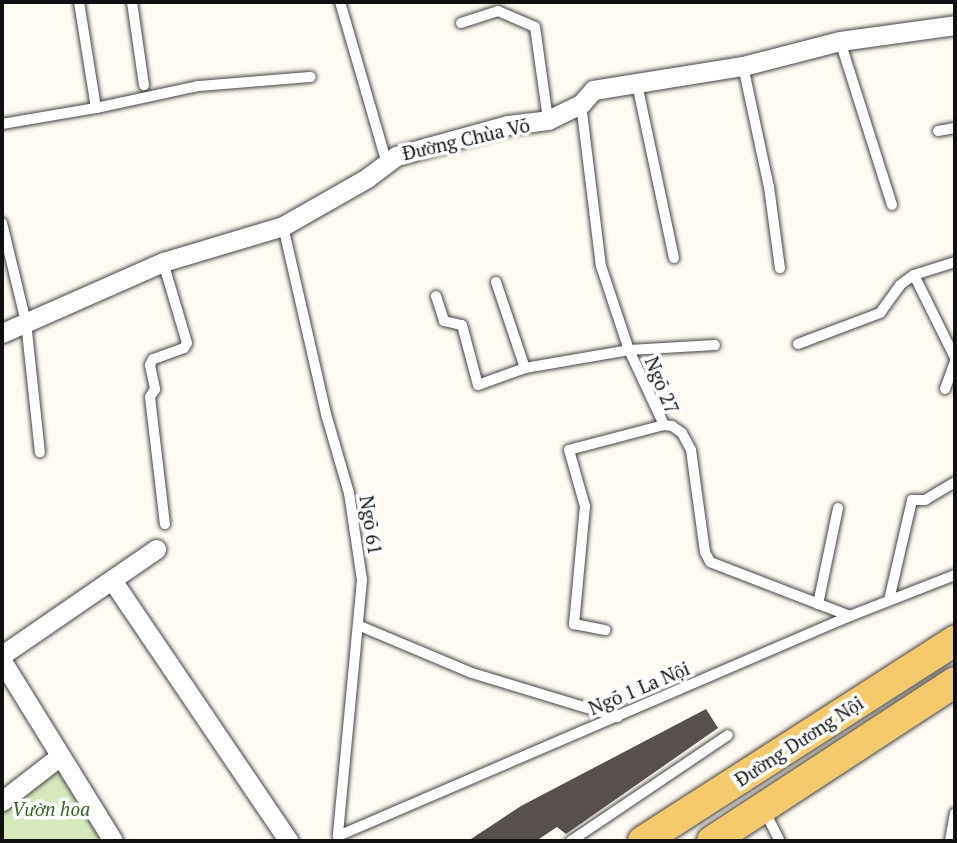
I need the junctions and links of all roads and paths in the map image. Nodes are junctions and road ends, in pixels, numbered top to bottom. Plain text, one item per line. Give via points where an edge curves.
1 (79, 2) edge
2 (132, 2) edge
3 (340, 2) edge
4 (461, 23) dead end
5 (955, 25) edge
6 (840, 41) junction
7 (743, 66) junction
8 (311, 77) dead end
9 (637, 84) junction
10 (144, 85) dead end
11 (581, 104) junction
12 (96, 108) junction
13 (548, 120) junction
14 (2, 124) edge
15 (955, 128) edge
16 (937, 131) dead end
17 (386, 160) junction
18 (892, 205) dead end
19 (2, 223) edge
20 (283, 226) junction
21 (674, 257) dead end
22 (163, 262) junction
23 (955, 262) edge
24 (780, 268) dead end
25 (914, 275) junction
26 (496, 282) dead end
27 (436, 296) dead end
28 (26, 322) junction
29 (2, 333) edge
30 (798, 344) dead end
31 (715, 345) dead end
32 (629, 351) junction
33 (955, 360) edge
34 (525, 368) junction
35 (945, 388) dead end
36 (663, 425) junction
37 (40, 452) dead end
38 (955, 482) edge
39 (838, 508) dead end
40 (165, 524) dead end
41 (156, 549) dead end
42 (955, 575) edge
43 (112, 580) junction
44 (889, 600) junction
45 (818, 604) junction
46 (850, 616) junction
47 (360, 626) junction
48 (605, 630) dead end
49 (955, 641) edge
50 (2, 655) edge
51 (2, 661) edge
52 (955, 682) edge
53 (617, 717) junction
54 (728, 735) dead end
55 (60, 756) junction
56 (2, 801) edge
57 (763, 808) junction
58 (955, 813) edge
59 (338, 836) joint
60 (285, 840) edge
61 (113, 841) edge
62 (570, 841) edge
63 (643, 841) edge
64 (712, 841) edge
65 (780, 841) edge
66 (950, 841) edge

1 - 12 lane
2 - 10 lane
3 - 17 lane
4 - 13 lane via 498,11 535,27
5 - 6 street, Đường Chùa Võ
6 - 7 street, Đường Chùa Võ
6 - 18 lane
7 - 9 street, Đường Chùa Võ
7 - 24 lane via 769,187
8 - 12 lane via 198,86
9 - 11 street, Đường Chùa Võ via 593,90
9 - 21 lane
11 - 13 street, Đường Chùa Võ
11 - 32 lane, Ngõ 27 via 601,266
12 - 14 lane
13 - 17 street, Đường Chùa Võ via 508,125
15 - 16 lane
17 - 20 street, Đường Chùa Võ via 367,178
19 - 28 lane
20 - 22 street, Đường Chùa Võ
20 - 47 lane, Ngõ 61 via 349,493 362,580
22 - 28 street, Đường Chùa Võ
22 - 40 lane via 187,342 184,348 153,359 150,365
23 - 25 lane
25 - 30 lane via 900,285 880,313
25 - 33 lane
26 - 34 lane
27 - 34 lane via 444,321 462,325 478,385
28 - 29 street, Đường Chùa Võ
28 - 37 lane
31 - 32 lane
32 - 34 lane
32 - 36 lane, Ngõ 27
33 - 35 lane
36 - 45 lane via 682,433 691,450 710,562
36 - 48 lane, Ngõ 27 via 569,450 585,506 574,624
38 - 44 lane via 925,500 912,500
39 - 45 lane
41 - 43 street
42 - 44 lane, Ngõ 1 La Nội
43 - 50 street
43 - 60 street
44 - 46 lane, Ngõ 1 La Nội
45 - 46 lane
46 - 53 lane, Ngõ 1 La Nội
47 - 53 lane via 472,673
47 - 59 lane, Ngõ 61
49 - 63 main road, Đường Dương Nội
51 - 55 street
52 - 57 main road, Đường Dương Nội
53 - 59 lane, Ngõ 1 La Nội
54 - 62 lane
55 - 56 street
55 - 61 street
57 - 64 main road, Đường Dương Nội
57 - 65 lane
58 - 66 lane

